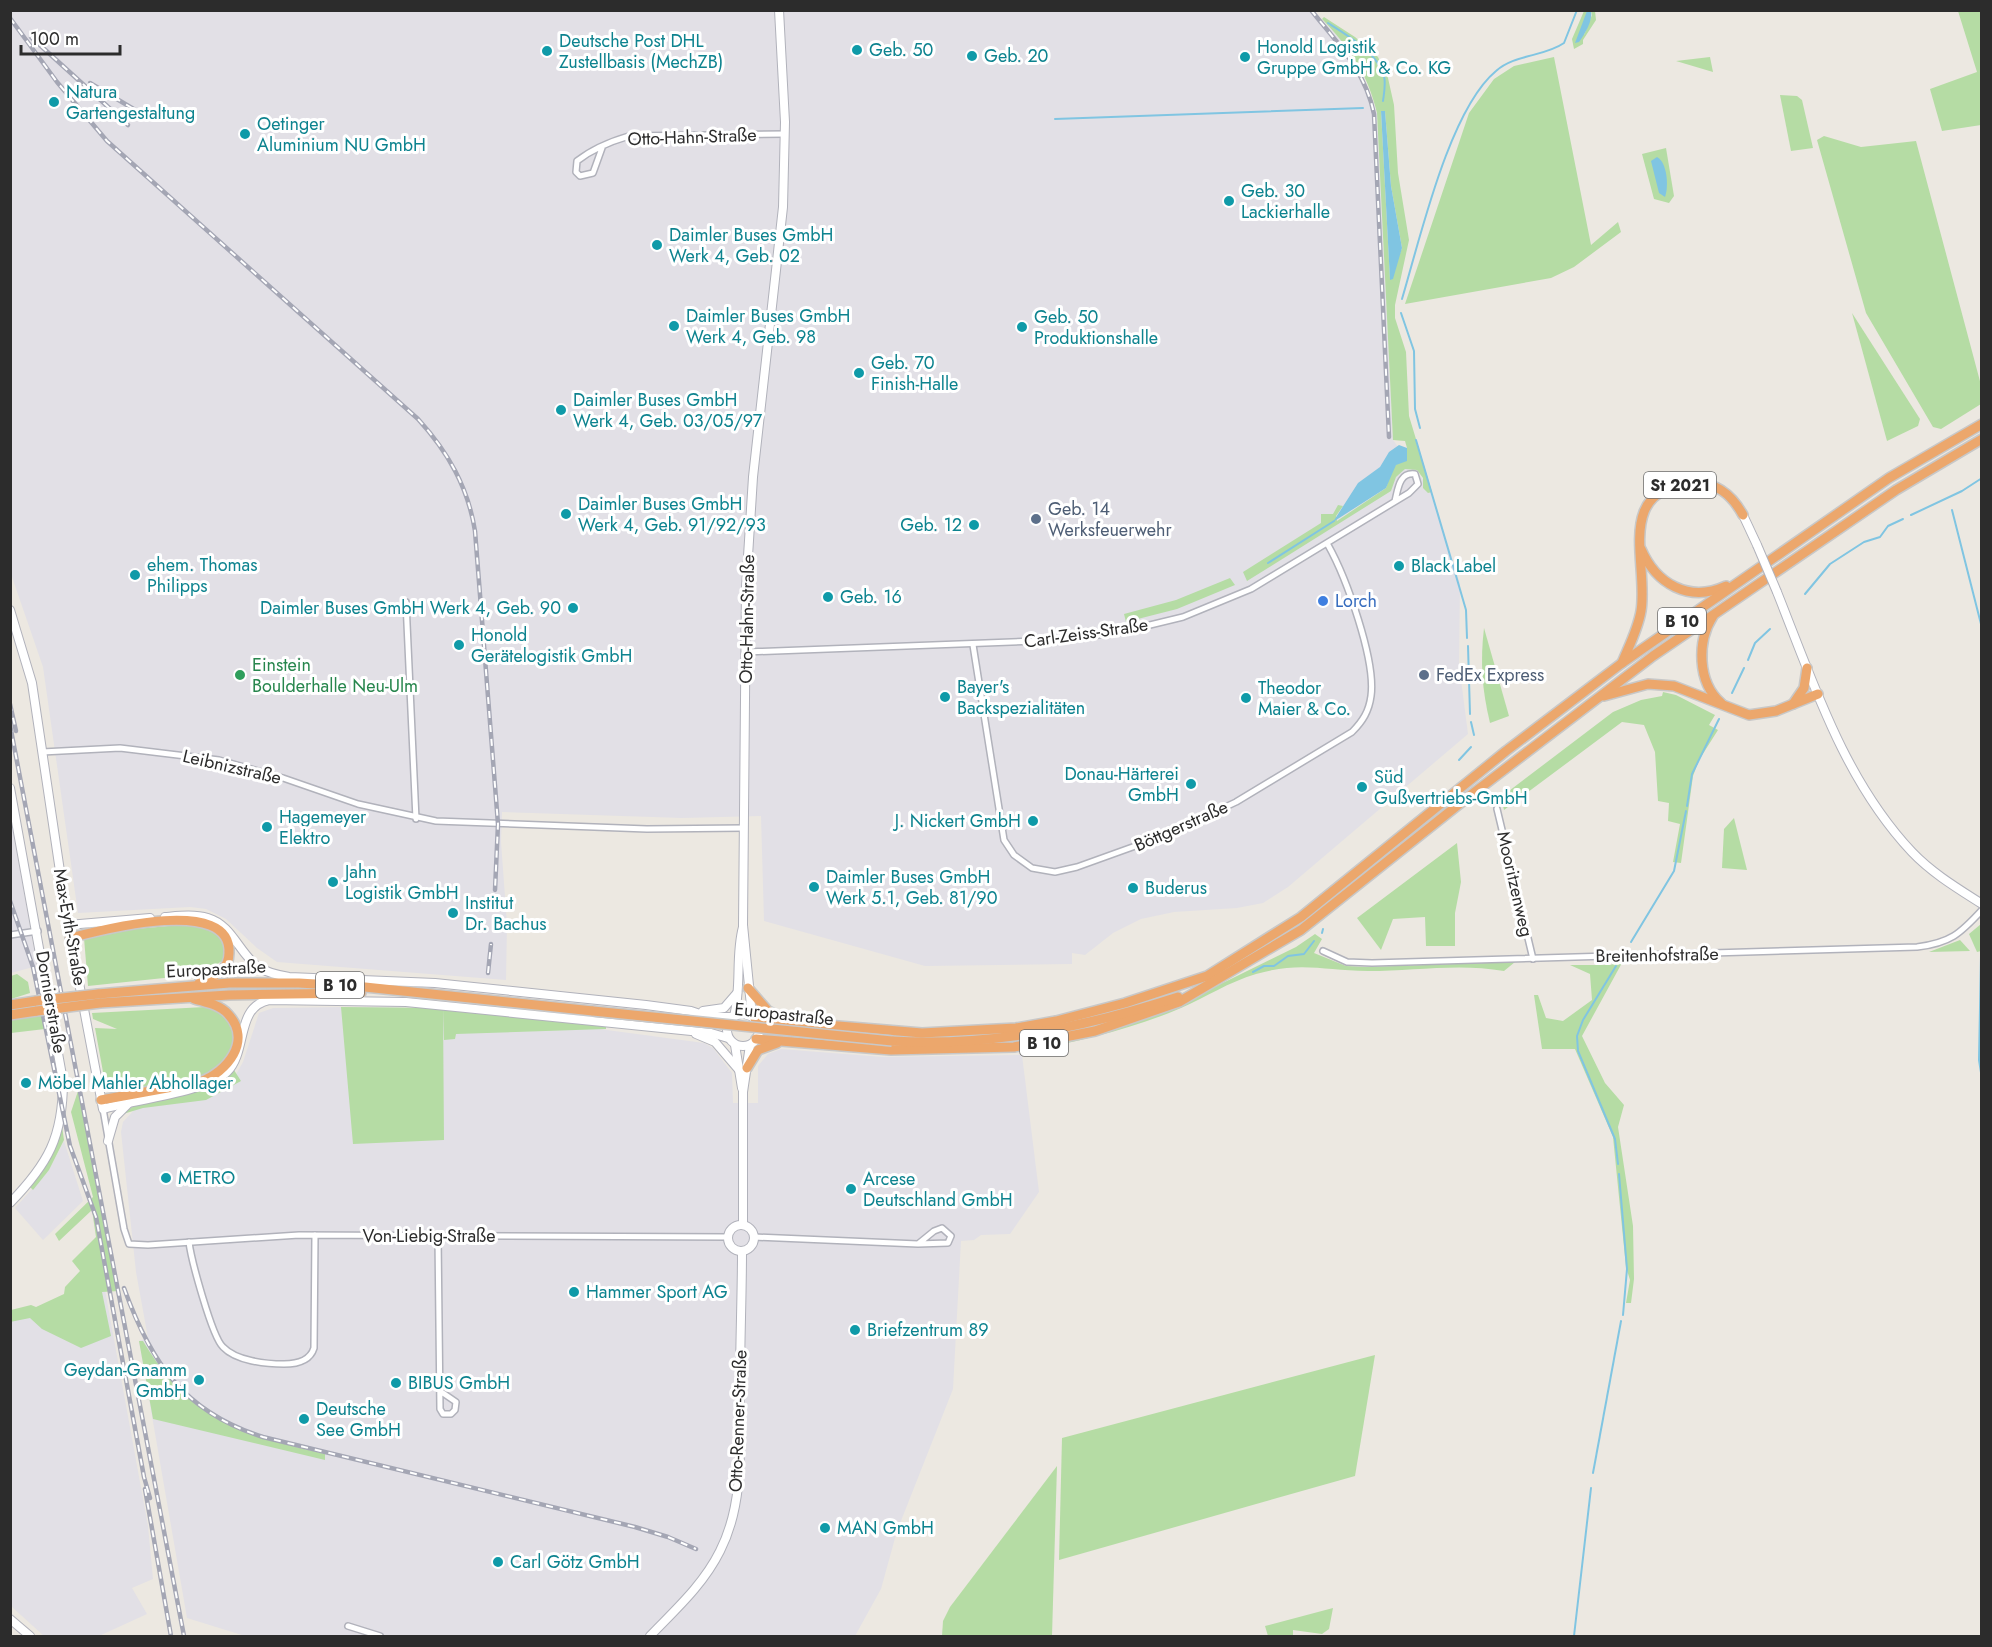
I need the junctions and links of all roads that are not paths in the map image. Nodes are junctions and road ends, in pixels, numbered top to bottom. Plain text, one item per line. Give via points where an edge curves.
1 (779, 10) edge
2 (785, 134) junction
3 (602, 148) junction
4 (1982, 424) edge
5 (1982, 439) edge
6 (1395, 501) junction
7 (1743, 515) joint
8 (1638, 541) junction
9 (1328, 544) junction
10 (1742, 579) junction
11 (406, 602) dead end
12 (10, 610) edge
13 (1716, 612) junction
14 (973, 645) junction
15 (746, 652) junction
16 (1622, 663) junction
17 (1807, 668) junction
18 (1818, 694) junction
19 (1596, 698) junction
20 (1793, 704) junction
21 (1727, 708) junction
22 (42, 752) junction
23 (10, 788) edge
24 (1497, 809) dead end
25 (416, 819) junction
26 (744, 828) junction
27 (1982, 904) edge
28 (1982, 910) edge
29 (68, 925) junction
30 (38, 931) junction
31 (10, 935) edge
32 (70, 938) junction
33 (1323, 951) dead end
34 (1533, 958) junction
35 (310, 978) junction
36 (1209, 980) junction
37 (256, 982) junction
38 (195, 986) junction
39 (743, 989) junction
40 (423, 994) junction
41 (247, 995) junction
42 (186, 997) junction
43 (99, 998) junction
44 (307, 999) junction
45 (10, 1005) edge
46 (37, 1006) junction
47 (692, 1011) junction
48 (10, 1015) edge
49 (733, 1017) junction
50 (753, 1017) junction
51 (795, 1023) junction
52 (690, 1031) junction
53 (728, 1038) junction
54 (753, 1042) junction
55 (798, 1043) junction
56 (735, 1045) junction
57 (743, 1069) junction
58 (131, 1101) junction
59 (102, 1104) junction
60 (108, 1141) junction
61 (10, 1203) edge
62 (743, 1225) junction
63 (315, 1235) junction
64 (438, 1237) junction
65 (729, 1237) junction
66 (754, 1237) junction
67 (189, 1242) junction
68 (129, 1244) joint
69 (918, 1244) junction
70 (742, 1251) junction
71 (440, 1391) dead end
72 (10, 1619) edge
73 (348, 1626) dead end
74 (30, 1636) edge
75 (380, 1636) edge
76 (650, 1636) edge

1 - 2 street, Otto-Hahn-Straße
2 - 3 street, Otto-Hahn-Straße via 641,135 619,139
2 - 15 street, Otto-Hahn-Straße via 777,270 751,511
3 - 3 street, Otto-Hahn-Straße via 577,161 576,172 580,176 592,173
4 - 10 highway, B 10 via 1889,478
5 - 13 highway, B 10 via 1896,490
6 - 6 street, Carl-Zeiss-Straße via 1416,487 1415,474 1403,477
6 - 9 street, Carl-Zeiss-Straße
7 - 8 highway, St 2021 via 1736,502 1714,486 1702,483 1675,487 1648,504
7 - 17 street, St 2021, bridge
8 - 10 highway via 1655,573 1671,587 1703,593
8 - 16 highway via 1641,612
9 - 14 street, Carl-Zeiss-Straße via 1251,589 1184,617 1121,632
9 - 14 street, Böttgerstraße via 1348,584 1370,669 1371,694 1362,722 1353,732 1236,802 1166,836 1066,871 1026,865 1004,840
10 - 16 highway, B 10
11 - 25 street
12 - 22 street, Max-Eyth-Straße via 27,658
13 - 19 highway, B 10
13 - 21 highway via 1703,638 1701,657 1706,681
14 - 15 street, Carl-Zeiss-Straße
15 - 26 street, Otto-Hahn-Straße
16 - 36 highway, B 10 via 1301,917
17 - 18 street, St 2021
17 - 20 highway via 1804,688
18 - 20 highway
18 - 27 street, St 2021 via 1844,754 1911,851
19 - 21 highway via 1648,684 1695,692
19 - 36 highway, B 10 via 1331,909 1263,955
20 - 21 highway via 1749,715
22 - 25 street, Leibnizstraße via 120,748 219,760
22 - 29 street, Max-Eyth-Straße
23 - 30 street, Dornierstraße
24 - 34 street, Mooritzenweg
25 - 26 street, Leibnizstraße via 477,824
26 - 39 street, Otto-Hahn-Straße via 743,925 747,944
28 - 34 street, Breitenhofstraße via 1961,933 1917,947
29 - 32 street, Max-Eyth-Straße
29 - 35 street, Europastraße via 177,916 208,918 224,927 258,967 269,973
30 - 31 street
30 - 61 street, Dornierstraße via 62,1068 62,1113 49,1156
32 - 38 highway via 119,925 206,922 228,939 229,956 223,970
32 - 59 street, Max-Eyth-Straße
33 - 34 street, Breitenhofstraße via 1359,963
35 - 37 highway, B 10
35 - 47 street, Europastraße / B 10 via 435,983
36 - 40 highway, Europastraße / B 10, bridge via 1141,1009 1091,1023 1027,1035 944,1042 892,1041
36 - 51 highway via 1016,1028 922,1033
36 - 55 highway, B 10 via 1179,1002 1139,1018 1049,1042 912,1051
37 - 38 highway, Europastraße / B 10
37 - 40 highway, Europastraße / B 10
38 - 43 highway, Europastraße / B 10
39 - 47 street via 719,1011
39 - 49 street, Otto-Hahn-Straße
39 - 50 street, Otto-Hahn-Straße
39 - 51 highway via 768,1011
40 - 41 highway, Europastraße / B 10
41 - 42 highway, Europastraße / B 10
41 - 44 highway
42 - 43 highway, Europastraße / B 10
42 - 59 highway via 220,1007 234,1021 238,1041 234,1057 213,1077 200,1082
43 - 46 highway, Europastraße / B 10, bridge
44 - 52 street, Europastraße via 406,1002
44 - 58 street, Europastraße via 269,1000 255,1006 246,1019 237,1059 215,1082
45 - 46 highway, Europastraße / B 10
46 - 48 highway, Europastraße / B 10
47 - 49 street, Europastraße / B 10 via 709,1017
49 - 50 street via 744,1013
49 - 53 street via 726,1027
50 - 51 highway
50 - 54 street via 759,1029
52 - 53 street, Europastraße
52 - 57 street via 715,1042
53 - 56 street
54 - 55 highway, B 10
54 - 56 street
54 - 57 street
55 - 57 highway, B 10 via 765,1046 754,1053
56 - 57 street
57 - 62 street
58 - 59 street
58 - 60 street via 114,1117
59 - 60 street, Max-Eyth-Straße
60 - 68 street, Max-Eyth-Straße
62 - 65 street via 732,1229
62 - 66 street via 751,1229
63 - 64 street, Von-Liebig-Straße
63 - 67 street, Von-Liebig-Straße
63 - 67 street via 314,1348 304,1360 286,1364 253,1360 221,1346
64 - 65 street, Von-Liebig-Straße
64 - 71 street
65 - 70 street via 734,1248
66 - 69 street
66 - 70 street via 751,1246
67 - 68 street, Von-Liebig-Straße
69 - 69 street via 948,1243 951,1236 939,1228
70 - 76 street, Otto-Renner-Straße via 739,1478 732,1519 708,1572
72 - 74 street
73 - 75 street

